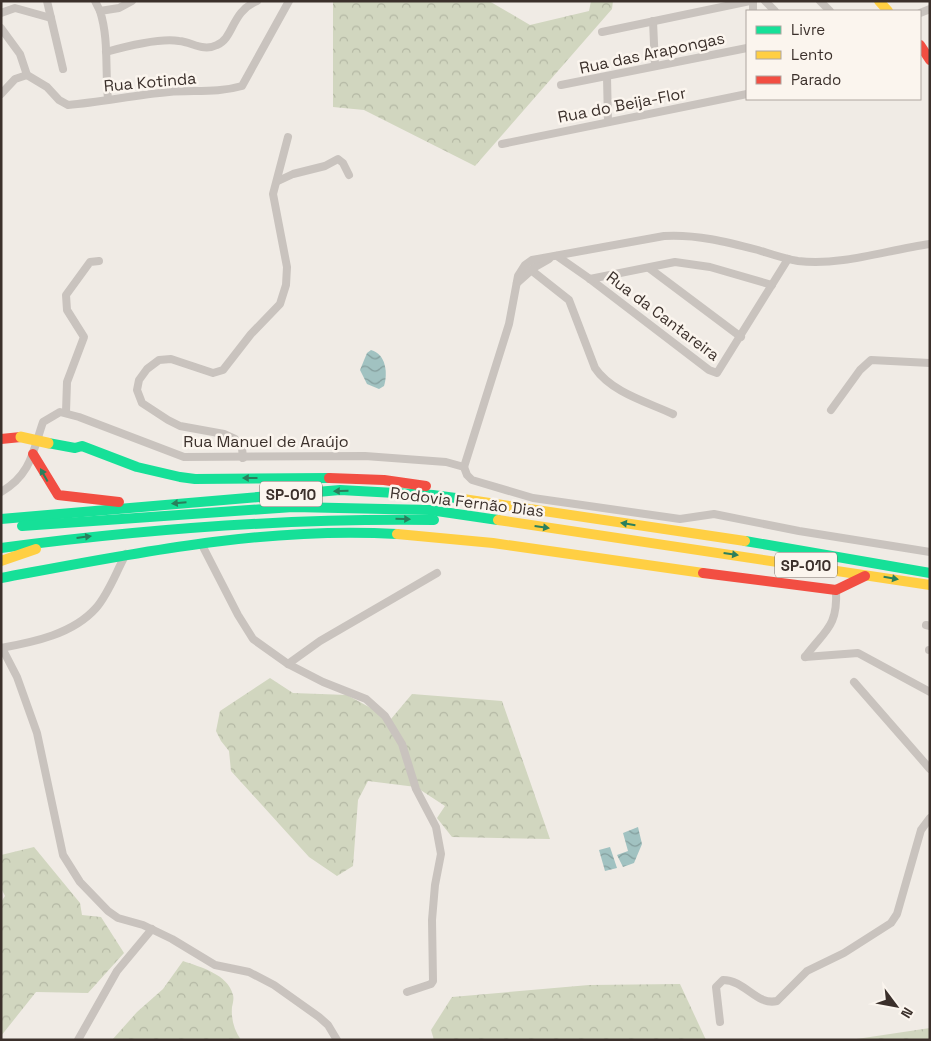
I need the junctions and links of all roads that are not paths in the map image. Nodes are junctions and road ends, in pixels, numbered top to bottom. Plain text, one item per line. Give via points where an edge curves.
1 (47, 1) edge
2 (95, 1) edge
3 (132, 1) edge
4 (257, 1) edge
5 (289, 1) edge
6 (752, 1) edge
7 (765, 1) edge
8 (820, 1) edge
9 (774, 10) edge
10 (829, 10) edge
11 (100, 11) junction
12 (1, 13) edge
13 (51, 18) junction
14 (653, 21) junction
15 (1, 28) edge
16 (602, 32) dead end
17 (921, 46) edge
18 (746, 48) edge
19 (106, 52) junction
20 (930, 60) edge
21 (655, 66) junction
22 (63, 69) dead end
23 (27, 75) junction
24 (607, 77) junction
25 (562, 85) dead end
26 (1, 94) edge
27 (746, 94) edge
28 (108, 99) junction
29 (608, 122) junction
30 (288, 137) dead end
31 (502, 144) dead end
32 (349, 175) dead end
33 (278, 181) junction
34 (930, 244) edge
35 (554, 257) junction
36 (788, 259) junction
37 (99, 260) dead end
38 (649, 268) junction
39 (531, 270) junction
40 (590, 279) junction
41 (517, 283) junction
42 (772, 285) junction
43 (741, 337) junction
44 (930, 363) edge
45 (831, 410) dead end
46 (66, 412) junction
47 (674, 414) dead end
48 (1, 439) edge
49 (33, 454) junction
50 (243, 458) junction
51 (464, 467) junction
52 (438, 488) junction
53 (375, 491) junction
54 (1, 492) edge
55 (154, 506) junction
56 (580, 517) junction
57 (1, 519) edge
58 (509, 522) junction
59 (1, 528) edge
60 (53, 540) junction
61 (202, 545) junction
62 (1, 548) edge
63 (930, 552) edge
64 (126, 554) junction
65 (1, 561) edge
66 (437, 573) dead end
67 (930, 573) edge
68 (869, 574) junction
69 (1, 578) edge
70 (930, 585) edge
71 (836, 590) junction
72 (2, 648) edge
73 (288, 664) junction
74 (854, 682) dead end
75 (930, 692) edge
76 (930, 769) edge
77 (930, 818) edge
78 (152, 929) junction
79 (407, 992) dead end
80 (720, 1022) dead end
81 (78, 1040) edge
82 (337, 1040) edge

1 - 13 street
2 - 11 street
3 - 11 street via 119,8
4 - 19 street via 241,10 225,39 216,46 198,47 167,40
5 - 28 street, Rua Kotinda via 242,86 223,91 172,92
6 - 14 street
7 - 9 street
8 - 10 street
11 - 19 street
12 - 13 street via 15,8
13 - 22 street
14 - 16 street
14 - 21 street
15 - 23 street via 16,47
17 - 20 main road
18 - 21 street, Rua das Arapongas
19 - 28 street
21 - 24 street, Rua das Arapongas
23 - 26 street via 15,80
23 - 28 street, Rua Kotinda via 68,105
24 - 25 street, Rua das Arapongas
24 - 29 street
27 - 29 street, Rua do Beija-Flor
29 - 31 street, Rua do Beija-Flor
30 - 33 street
32 - 33 street via 338,159
33 - 50 street via 274,194 287,267 280,304 222,370 213,373 170,359 159,360 147,369 137,390 142,403 174,423 235,439 242,448
34 - 36 street via 829,262
35 - 36 street via 680,235 726,242
35 - 39 street
35 - 40 street, Rua da Cantareira
35 - 41 street via 532,260 520,271
36 - 42 street, Rua da Cantareira
37 - 46 street via 90,262 66,295 67,310 84,337 67,382
38 - 40 street
38 - 42 street via 669,262 684,263
38 - 43 street
39 - 41 street
39 - 47 street via 569,300 595,368 602,378
40 - 43 street, Rua da Cantareira via 713,372 720,371
41 - 51 street via 509,324
42 - 43 street, Rua da Cantareira
44 - 45 street via 871,360
46 - 49 street via 54,414 43,422
46 - 50 street, Rua Manuel de Araújo via 184,457
52 -> 48 main road, bridge via 384,480 170,476 150,472 82,446 75,448 21,437
49 - 54 street via 20,478
55 -> 49 main road via 58,495
50 - 51 street, Rua Manuel de Araújo via 401,457
51 - 63 street via 472,480 532,498 680,519 714,514 800,532
52 - 53 main road
52 - 56 main road via 527,501
53 -> 55 main road, Rodovia Fernão Dias / SP-010 via 340,490
53 - 56 main road, Rodovia Fernão Dias / SP-010 via 433,495
55 - 57 main road, Rodovia Fernão Dias / SP-010
67 -> 56 main road, Rodovia Fernão Dias / SP-010
58 - 59 main road, Rodovia Fernão Dias / SP-010 via 430,510 293,507
60 -> 58 main road via 269,520 358,518
58 -> 68 main road, Rodovia Fernão Dias / SP-010
60 - 62 main road
60 - 65 main road via 38,549
61 - 64 main road
61 - 71 main road via 340,532 409,534
61 - 73 street via 248,634
64 - 69 main road
64 - 72 street via 96,608 74,626 45,638
66 - 73 street via 320,641
68 -> 70 main road, Rodovia Fernão Dias / SP-010
68 - 71 main road
71 - 75 street via 837,610 833,620 805,657 858,653
72 - 78 street via 17,677 37,733 61,848 68,865 108,911 118,918
73 - 79 street via 366,699 385,716 402,744 416,789 436,827 440,854 432,920 433,981
74 - 76 street
77 - 80 street via 921,830 897,914 887,928 807,971 777,1001 764,1001 742,985 723,980 716,987
78 - 81 street via 117,970
78 - 82 street via 216,965 249,972 274,985 319,1017

